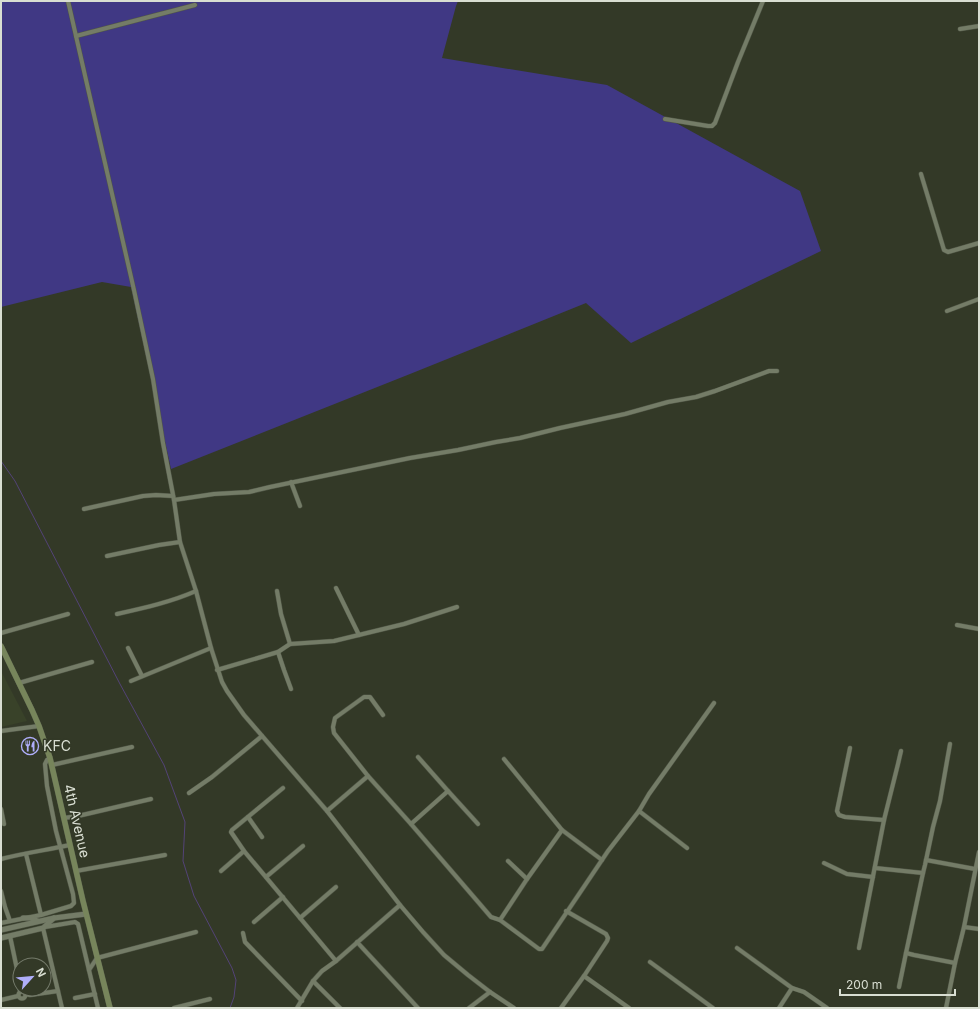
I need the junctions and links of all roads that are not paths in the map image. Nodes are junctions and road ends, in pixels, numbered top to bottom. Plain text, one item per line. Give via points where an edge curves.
1 (68, 1) edge
2 (763, 1) edge
3 (195, 5) dead end
4 (979, 26) edge
5 (960, 29) dead end
6 (76, 36) junction
7 (665, 119) dead end
8 (921, 174) dead end
9 (979, 243) edge
10 (979, 300) edge
11 (947, 311) dead end
12 (777, 371) dead end
13 (291, 482) junction
14 (174, 498) junction
15 (300, 506) dead end
16 (84, 509) dead end
17 (180, 542) junction
18 (108, 556) dead end
19 (336, 588) dead end
20 (196, 591) junction
21 (277, 591) dead end
22 (457, 607) dead end
23 (68, 614) dead end
24 (117, 614) dead end
25 (957, 625) dead end
26 (979, 629) edge
27 (1, 633) edge
28 (359, 634) junction
29 (290, 644) junction
30 (1, 646) edge
31 (128, 648) dead end
32 (211, 648) junction
33 (278, 652) junction
34 (92, 662) dead end
35 (217, 670) junction
36 (142, 676) junction
37 (131, 681) dead end
38 (18, 683) junction
39 (291, 689) dead end
40 (714, 703) dead end
41 (383, 715) dead end
42 (39, 726) junction
43 (1, 731) edge
44 (262, 736) junction
45 (950, 744) dead end
46 (132, 747) dead end
47 (850, 748) dead end
48 (901, 751) dead end
49 (418, 757) dead end
50 (50, 758) junction
51 (504, 759) dead end
52 (52, 765) junction
53 (368, 776) junction
54 (283, 788) dead end
55 (448, 791) junction
56 (189, 793) dead end
57 (151, 799) dead end
58 (1, 810) edge
59 (327, 811) junction
60 (639, 811) junction
61 (248, 817) junction
62 (64, 818) junction
63 (884, 820) junction
64 (4, 824) dead end
65 (411, 824) junction
66 (478, 824) dead end
67 (562, 830) junction
68 (262, 837) dead end
69 (70, 845) junction
70 (303, 846) dead end
71 (60, 847) junction
72 (687, 848) dead end
73 (244, 851) junction
74 (979, 852) edge
75 (72, 853) junction
76 (26, 854) junction
77 (62, 855) junction
78 (165, 855) dead end
79 (1, 859) edge
80 (602, 860) junction
81 (926, 860) junction
82 (508, 861) dead end
83 (824, 863) dead end
84 (875, 868) junction
85 (975, 869) junction
86 (76, 871) junction
87 (221, 871) dead end
88 (923, 872) junction
89 (69, 877) junction
90 (266, 877) junction
91 (873, 877) junction
92 (527, 880) junction
93 (974, 880) junction
94 (79, 881) junction
95 (979, 881) edge
96 (336, 887) dead end
97 (1, 891) edge
98 (283, 897) junction
99 (400, 905) junction
100 (566, 911) junction
101 (86, 914) junction
102 (41, 915) junction
103 (23, 918) junction
104 (54, 918) junction
105 (300, 918) junction
106 (500, 920) junction
107 (10, 921) junction
108 (39, 922) junction
109 (254, 922) dead end
110 (1, 923) edge
111 (964, 927) junction
112 (44, 928) junction
113 (979, 929) edge
114 (1, 930) edge
115 (196, 932) dead end
116 (243, 933) dead end
117 (10, 936) junction
118 (1, 938) edge
119 (357, 942) junction
120 (737, 948) dead end
121 (859, 948) dead end
122 (906, 953) junction
123 (14, 957) edge
124 (97, 958) junction
125 (336, 961) junction
126 (650, 962) dead end
127 (955, 963) junction
128 (89, 970) junction
129 (584, 976) junction
130 (313, 981) junction
131 (899, 987) dead end
132 (792, 988) junction
133 (58, 991) junction
134 (52, 992) edge
135 (490, 992) junction
136 (95, 994) junction
137 (12, 996) edge
138 (75, 998) dead end
139 (210, 999) dead end
140 (1, 1000) edge
141 (302, 1000) junction
142 (707, 1004) junction
143 (62, 1008) edge
144 (98, 1008) edge
145 (110, 1008) edge
146 (174, 1008) edge
147 (297, 1008) edge
148 (340, 1008) edge
149 (418, 1008) edge
150 (469, 1008) edge
151 (514, 1008) edge
152 (561, 1008) edge
153 (629, 1008) edge
154 (704, 1008) edge
155 (713, 1008) edge
156 (779, 1008) edge
157 (827, 1008) edge
158 (946, 1008) edge

1 - 6 street
2 - 7 street via 715,124 708,126
3 - 6 street
4 - 5 street
6 - 14 street via 136,297
8 - 9 street via 944,250 948,252
10 - 11 street
12 - 13 street via 769,371 696,397 625,414 524,437
13 - 14 street via 250,492
13 - 15 street
14 - 16 street via 143,496
14 - 17 street
17 - 18 street
17 - 20 street
19 - 28 street
20 - 24 street
20 - 32 street
21 - 29 street
22 - 28 street via 404,624
23 - 27 street
25 - 26 street
28 - 29 street via 334,641
29 - 33 street
30 - 38 main road, 4th Avenue
31 - 36 street
32 - 35 street
32 - 36 street
33 - 35 street
33 - 39 street
34 - 38 street
35 - 44 street via 227,691
36 - 37 street
38 - 42 main road, 4th Avenue
40 - 60 street
41 - 53 street via 367,696 335,718 333,726 334,733
42 - 43 street
42 - 50 main road, 4th Avenue
44 - 56 street
44 - 59 street
45 - 81 street
46 - 52 street
47 - 63 street via 837,811 845,817
48 - 63 street
49 - 55 street
50 - 52 main road, 4th Avenue
50 - 71 street via 45,764 46,786
51 - 67 street
52 - 62 main road, 4th Avenue
53 - 59 street
53 - 65 street
54 - 61 street
55 - 65 street
55 - 66 street
57 - 62 street
58 - 64 street
59 - 99 street
60 - 72 street
60 - 80 street
61 - 68 street
61 - 73 street via 231,832
62 - 69 main road, 4th Avenue
63 - 84 street
65 - 106 street via 491,917
67 - 80 street
67 - 92 street
69 - 71 street
69 - 75 main road, 4th Avenue
70 - 90 street
71 - 76 street
71 - 77 street
73 - 87 street
73 - 90 street
74 - 85 street
75 - 77 street
75 - 86 main road, 4th Avenue
76 - 79 street
76 - 102 street
77 - 89 street
78 - 86 street
80 - 100 street
81 - 85 street
81 - 88 street
82 - 92 street
83 - 91 street via 847,874
84 - 88 street
84 - 91 street
85 - 93 street
86 - 94 main road, 4th Avenue
88 - 122 street
89 - 94 street
89 - 102 street via 74,903
90 - 98 street
91 - 121 street
92 - 106 street
93 - 95 street
93 - 111 street
94 - 101 main road, 4th Avenue
96 - 105 street
97 - 107 street
98 - 105 street
98 - 109 street
99 - 119 street
99 - 135 street via 444,955
100 - 106 street via 539,949
100 - 129 street via 606,934 608,938
101 - 104 street
101 - 124 main road, 4th Avenue
102 - 103 street
103 - 107 street
103 - 108 street
104 - 108 street
104 - 112 street
105 - 125 street
107 - 110 street
108 - 114 street
111 - 113 street
111 - 127 street
112 - 117 street
112 - 128 street via 75,922 78,924
112 - 133 street
115 - 124 street
116 - 141 street via 245,942
117 - 118 street
117 - 123 street
119 - 125 street
119 - 149 street
120 - 132 street
122 - 127 street
122 - 131 street
124 - 128 street
124 - 145 main road, 4th Avenue
125 - 130 street
126 - 142 street
127 - 158 street
128 - 136 street
129 - 152 street
129 - 153 street
130 - 141 street
130 - 148 street
132 - 156 street
132 - 157 street via 804,992
133 - 134 street
133 - 143 street
135 - 150 street
135 - 151 street
136 - 138 street
136 - 144 street
137 - 140 street
139 - 146 street
141 - 147 street
142 - 154 street
142 - 155 street

